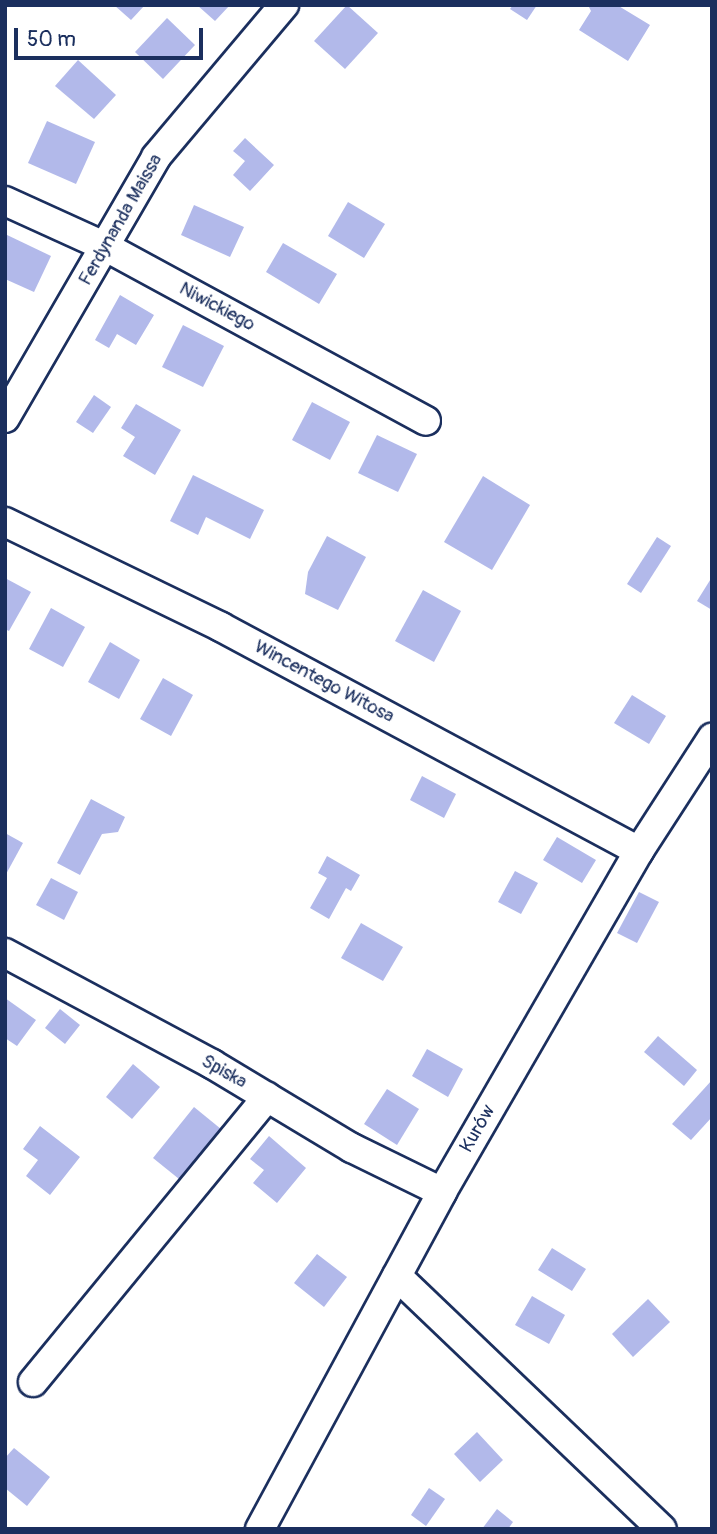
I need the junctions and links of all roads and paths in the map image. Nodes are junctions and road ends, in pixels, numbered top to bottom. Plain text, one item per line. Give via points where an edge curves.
1 (284, 5) edge
2 (5, 201) edge
3 (106, 247) junction
4 (5, 418) edge
5 (426, 421) dead end
6 (5, 522) edge
7 (712, 738) edge
8 (639, 851) junction
9 (5, 953) edge
10 (267, 1097) junction
11 (442, 1192) junction
12 (397, 1276) junction
13 (33, 1382) dead end
14 (260, 1529) edge
15 (662, 1529) edge

1 - 3 street, Ferdynanda Maissa via 156,157
2 - 3 street, Niwickiego
3 - 4 street, Ferdynanda Maissa
3 - 5 street, Niwickiego
6 - 8 street, Wincentego Witosa via 220,627
7 - 8 street, Kurów
8 - 11 street, Kurów
9 - 10 street, Spiska
10 - 11 street, Spiska via 352,1148
10 - 13 street
11 - 12 street, Kurów
12 - 14 street, Kurów
12 - 15 street

